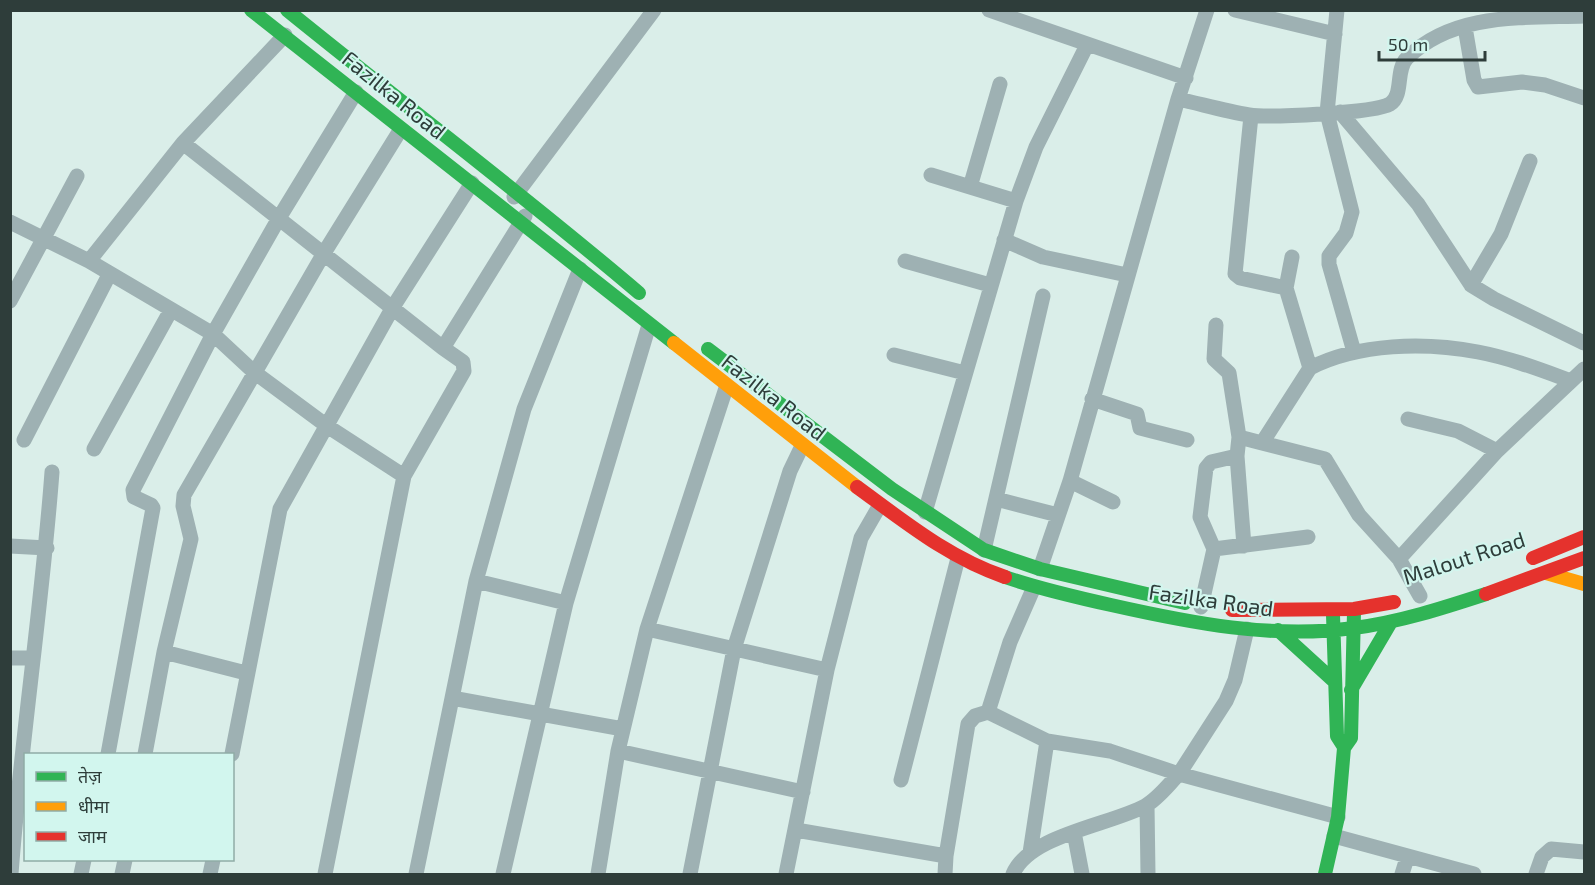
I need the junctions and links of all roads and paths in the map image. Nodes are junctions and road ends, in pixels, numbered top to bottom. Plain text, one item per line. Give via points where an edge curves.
1 (286, 10) edge
2 (654, 10) edge
3 (1207, 10) edge
4 (1235, 10) edge
5 (1337, 10) edge
6 (256, 12) edge
7 (997, 12) edge
8 (1576, 14) edge
9 (1465, 27) junction
10 (1335, 34) junction
11 (285, 35) junction
12 (1087, 45) junction
13 (1186, 78) junction
14 (1000, 84) dead end
15 (356, 92) junction
16 (1584, 98) edge
17 (1178, 99) junction
18 (1334, 112) junction
19 (1251, 116) junction
20 (401, 129) junction
21 (183, 143) junction
22 (1530, 161) dead end
23 (931, 175) dead end
24 (76, 176) dead end
25 (472, 183) junction
26 (970, 187) junction
27 (518, 193) junction
28 (1016, 201) junction
29 (532, 203) junction
30 (506, 209) junction
31 (279, 218) junction
32 (522, 220) junction
33 (10, 222) edge
34 (43, 239) junction
35 (1004, 240) junction
36 (324, 253) junction
37 (1292, 257) dead end
38 (89, 261) junction
39 (905, 261) dead end
40 (580, 270) junction
41 (109, 275) junction
42 (1127, 275) junction
43 (990, 285) junction
44 (1472, 285) junction
45 (1286, 288) junction
46 (1042, 296) dead end
47 (10, 301) edge
48 (649, 302) dead end
49 (393, 307) junction
50 (171, 310) junction
51 (649, 325) junction
52 (1216, 325) dead end
53 (213, 334) junction
54 (693, 337) dead end
55 (1584, 344) edge
56 (443, 348) junction
57 (1354, 352) junction
58 (894, 355) dead end
59 (1310, 368) junction
60 (1584, 369) edge
61 (254, 372) junction
62 (965, 373) junction
63 (1571, 381) junction
64 (726, 388) junction
65 (1092, 399) junction
66 (1408, 419) dead end
67 (327, 426) junction
68 (1239, 437) junction
69 (24, 440) dead end
70 (1187, 440) dead end
71 (1262, 443) junction
72 (802, 446) junction
73 (94, 449) dead end
74 (1497, 451) junction
75 (1237, 456) junction
76 (52, 472) dead end
77 (404, 476) junction
78 (1070, 480) junction
79 (996, 499) junction
80 (1113, 502) dead end
81 (880, 506) junction
82 (925, 512) junction
83 (1058, 515) junction
84 (1308, 537) dead end
85 (1584, 537) edge
86 (10, 546) edge
87 (1244, 546) junction
88 (47, 548) junction
89 (1214, 549) junction
90 (984, 550) junction
91 (958, 558) junction
92 (1584, 558) edge
93 (1399, 559) junction
94 (1519, 564) dead end
95 (1040, 569) junction
96 (1546, 573) junction
97 (476, 580) junction
98 (1584, 584) edge
99 (1034, 587) junction
100 (1425, 594) joint
101 (566, 603) junction
102 (1201, 607) junction
103 (1354, 609) junction
104 (1332, 610) junction
105 (1391, 622) junction
106 (1353, 628) junction
107 (647, 629) junction
108 (1334, 629) junction
109 (1247, 630) junction
110 (1278, 630) junction
111 (734, 649) junction
112 (164, 652) junction
113 (10, 658) edge
114 (32, 658) junction
115 (826, 670) junction
116 (246, 674) junction
117 (1335, 682) junction
118 (1351, 690) junction
119 (452, 698) junction
120 (988, 712) junction
121 (540, 714) junction
122 (17, 726) edge
123 (623, 729) junction
124 (1047, 741) junction
125 (1344, 748) junction
126 (618, 751) junction
127 (108, 753) edge
128 (145, 753) edge
129 (232, 753) edge
130 (711, 773) junction
131 (1179, 774) junction
132 (901, 780) dead end
133 (803, 792) junction
134 (1147, 805) junction
135 (1338, 817) junction
136 (796, 830) junction
137 (1074, 832) junction
138 (1334, 836) junction
139 (1584, 852) edge
140 (1030, 853) junction
141 (946, 856) junction
142 (1407, 858) junction
143 (11, 874) edge
144 (325, 874) edge
145 (416, 874) edge
146 (502, 874) edge
147 (598, 874) edge
148 (690, 874) edge
149 (786, 874) edge
150 (945, 874) edge
151 (1013, 874) edge
152 (1082, 874) edge
153 (1148, 874) edge
154 (1325, 874) edge
155 (1402, 874) edge
156 (1474, 874) edge
157 (1536, 874) edge

1 - 27 main road, Fazilka Road
2 - 27 street
3 - 13 street
4 - 10 street
5 - 10 street
6 - 11 main road, Fazilka Road
7 - 12 street
8 - 9 street via 1486,20
9 - 16 street via 1478,87 1522,82
9 - 18 street via 1431,41 1408,57 1389,104
10 - 18 street
11 - 15 main road, Fazilka Road
11 - 21 street
12 - 13 street
12 - 28 street via 1036,147
13 - 17 street
14 - 26 street
15 - 20 main road, Fazilka Road
15 - 31 street
17 - 19 street
17 - 42 street
18 - 19 street
18 - 44 street via 1418,204
18 - 57 street via 1352,212 1346,233 1334,248 1329,264
19 - 45 street via 1235,274
20 - 25 main road, Fazilka Road
20 - 36 street
21 - 31 street
21 - 38 street
22 - 44 street via 1505,225
23 - 26 street
24 - 34 street
25 - 30 main road, Fazilka Road
25 - 49 street
26 - 28 street
27 - 29 main road, Fazilka Road
27 - 30 street
28 - 35 street
29 - 32 street
29 - 48 main road, Fazilka Road
30 - 32 main road, Fazilka Road
31 - 36 street
31 - 53 street
32 - 40 main road, Fazilka Road
32 - 56 street
33 - 34 street
34 - 38 street
34 - 47 street
35 - 42 street via 1043,257
35 - 43 street
36 - 49 street
36 - 61 street
37 - 45 street
38 - 41 street
39 - 43 street
40 - 51 main road, Fazilka Road
40 - 97 street via 524,409
41 - 50 street
41 - 69 street
42 - 65 street
43 - 62 street
44 - 55 street
45 - 59 street
46 - 79 street
49 - 56 street
49 - 67 street
50 - 53 street
50 - 73 street
51 - 64 main road, Fazilka Road
51 - 101 street
52 - 68 street via 1214,359 1229,373
53 - 61 street
53 - 127 street via 133,490 134,497 153,508
54 - 82 main road, Fazilka Road
56 - 77 street via 463,362 464,371
57 - 59 street
57 - 63 street via 1395,348 1478,352
58 - 62 street
59 - 71 street
60 - 63 street
61 - 67 street
61 - 112 street via 184,495 191,539
62 - 82 street
63 - 74 street
64 - 72 main road, Fazilka Road
64 - 107 street
65 - 70 street via 1137,414 1140,428
65 - 78 street
66 - 74 street via 1458,431
67 - 77 street
67 - 116 street via 280,509
68 - 71 street
68 - 75 street
71 - 93 street via 1325,459 1359,515
72 - 81 main road, Fazilka Road
72 - 111 street via 790,471
74 - 93 street
75 - 87 street
75 - 89 street via 1211,462 1206,468 1200,517
76 - 88 street
77 - 144 street
78 - 80 street
78 - 83 street
79 - 83 street
79 - 90 street
81 - 91 main road, Fazilka Road
81 - 115 street via 861,538
82 - 90 main road, Fazilka Road
83 - 95 street
84 - 87 street
85 - 94 main road, Malout Road
86 - 88 street
87 - 89 street
88 - 114 street
89 - 102 street
90 - 95 main road, Fazilka Road
91 - 99 main road, Fazilka Road
91 - 132 street
92 - 96 main road, Malout Road
93 - 100 street
95 - 102 main road, Fazilka Road
96 - 98 main road
96 - 105 main road, Malout Road
97 - 101 street
97 - 119 street
99 - 109 main road, Fazilka Road via 1195,624
99 - 120 street via 1010,642
100 - 103 main road, Malout Road
101 - 121 street
102 - 104 main road, Fazilka Road via 1248,612
103 - 104 main road, Fazilka Road
103 - 106 main road
104 - 108 main road
105 - 106 main road, Malout Road
105 - 118 main road
106 - 108 main road, Fazilka Road
106 - 118 main road
107 - 111 street
107 - 123 street
108 - 110 main road, Fazilka Road
108 - 117 main road
109 - 110 main road, Fazilka Road
109 - 131 street via 1226,701
110 - 117 main road
111 - 115 street
111 - 130 street
112 - 116 street
112 - 128 street
113 - 114 street
114 - 122 street
115 - 133 street
116 - 129 street
117 - 125 main road via 1337,736
118 - 125 main road via 1351,738
119 - 121 street
119 - 145 street
120 - 124 street
120 - 141 street via 975,716 968,724
121 - 123 street
121 - 146 street
122 - 143 street
123 - 126 street
124 - 131 street via 1110,751
124 - 140 street
125 - 135 main road
126 - 130 street
126 - 147 street
130 - 133 street
130 - 148 street
131 - 134 street
131 - 135 street
133 - 136 street
134 - 137 street
134 - 153 street
135 - 138 main road
136 - 141 street
136 - 149 street
137 - 140 street
137 - 152 street
138 - 142 street
138 - 154 main road
139 - 157 street via 1551,849 1542,857
140 - 151 street
141 - 150 street
142 - 155 street
142 - 156 street

